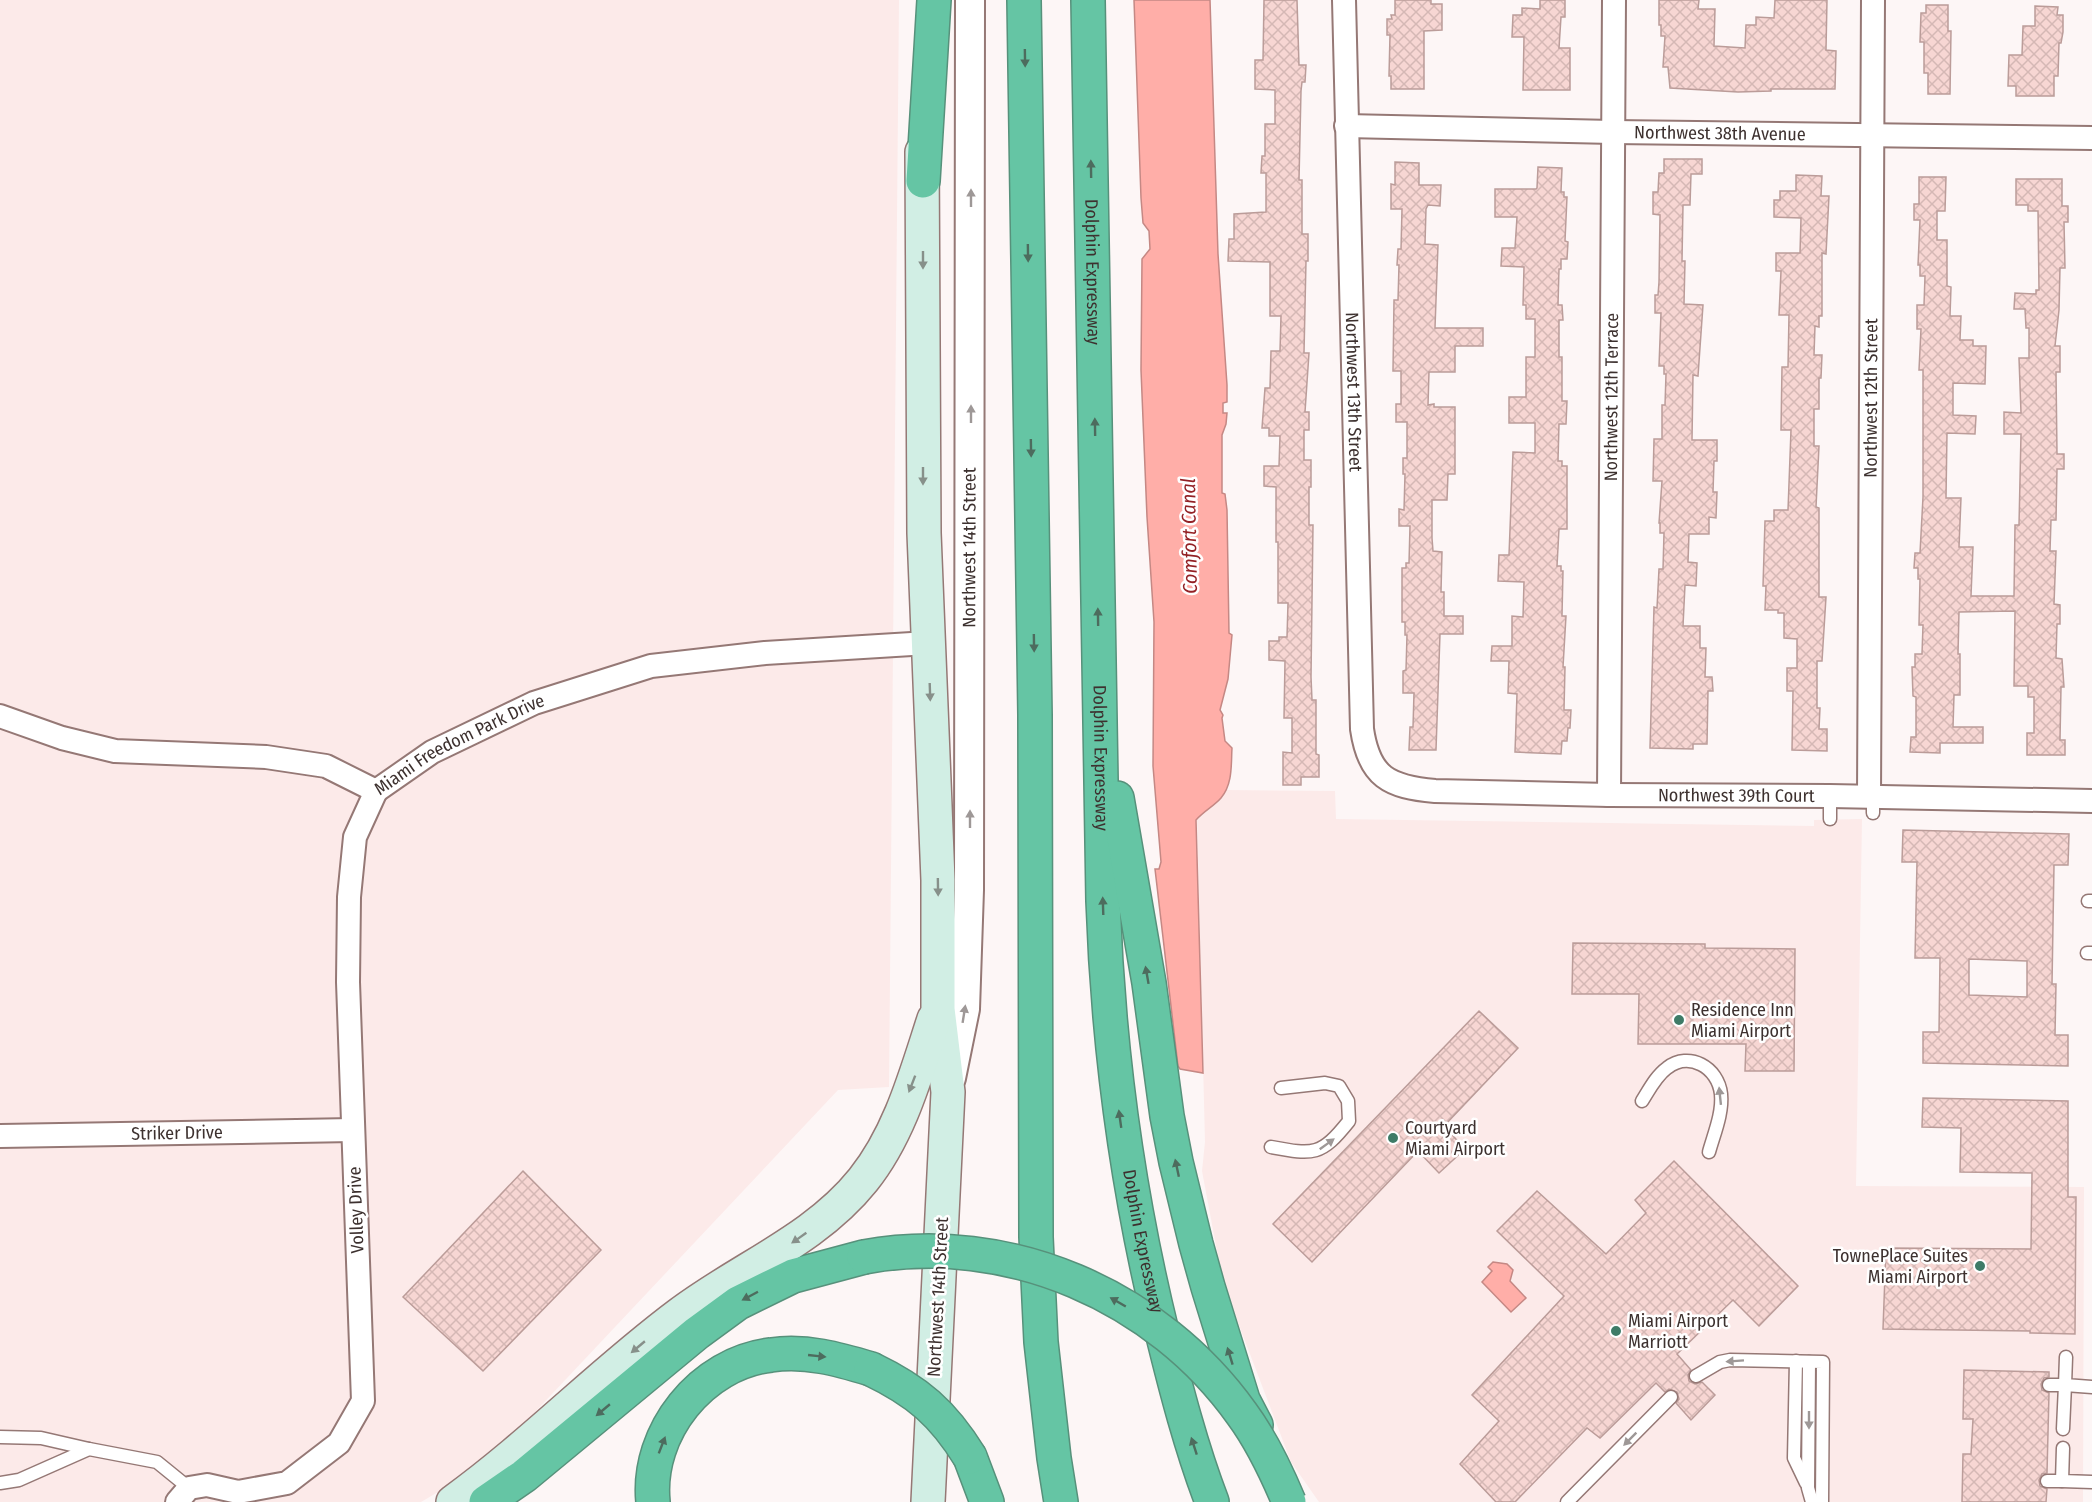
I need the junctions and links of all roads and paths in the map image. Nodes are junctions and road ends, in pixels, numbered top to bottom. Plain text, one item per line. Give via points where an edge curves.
1 (918, 0) edge
2 (934, 0) edge
3 (970, 0) edge
4 (1024, 0) edge
5 (1089, 0) edge
6 (1344, 0) edge
7 (1614, 0) edge
8 (1873, 0) edge
9 (1346, 126) junction
10 (1613, 132) junction
11 (1872, 135) junction
12 (2092, 138) edge
13 (923, 181) junction
14 (928, 643) junction
15 (1100, 697) junction
16 (0, 716) edge
17 (1384, 777) joint
18 (376, 791) junction
19 (1609, 795) junction
20 (1830, 795) junction
21 (2092, 801) edge
22 (1872, 802) junction
23 (1830, 819) dead end
24 (938, 1008) junction
25 (1281, 1088) dead end
26 (948, 1092) junction
27 (1642, 1101) dead end
28 (353, 1130) junction
29 (0, 1136) edge
30 (1271, 1147) dead end
31 (1708, 1152) dead end
32 (2066, 1357) dead end
33 (1796, 1361) junction
34 (1809, 1362) junction
35 (1696, 1376) dead end
36 (2049, 1385) dead end
37 (2065, 1385) junction
38 (2092, 1387) edge
39 (1671, 1397) dead end
40 (2064, 1429) dead end
41 (0, 1437) edge
42 (2063, 1448) dead end
43 (89, 1449) junction
44 (2047, 1481) dead end
45 (2062, 1481) junction
46 (2092, 1482) edge
47 (0, 1483) edge
48 (1808, 1488) junction
49 (183, 1495) edge
50 (453, 1502) edge
51 (486, 1502) edge
52 (654, 1502) edge
53 (928, 1502) edge
54 (987, 1502) edge
55 (1061, 1502) edge
56 (1212, 1502) edge
57 (1289, 1502) edge
58 (1300, 1502) edge
59 (1567, 1502) edge
60 (1812, 1502) edge
61 (1822, 1502) edge

1 - 13 main road, Northwest 14th Street
2 - 13 highway
26 -> 3 street, Northwest 14th Street via 965,1009 969,890
4 -> 55 highway via 1035,727 1036,1237 1041,1342
15 -> 5 highway, Dolphin Expressway
6 - 9 street, Northwest 13th Street
7 - 10 street, Northwest 12th Terrace
8 - 11 street, Northwest 12th Street
9 - 10 street, Northwest 38th Avenue
9 - 17 street, Northwest 13th Street via 1362,729 1369,759
10 - 11 street, Northwest 38th Avenue
10 - 19 street, Northwest 12th Terrace
11 - 12 street, Northwest 38th Avenue
11 - 22 street, Northwest 12th Street
13 -> 14 main road, Northwest 14th Street
14 - 18 street, Miami Freedom Park Drive via 765,653 651,666 534,703 432,752
14 -> 24 main road, Northwest 14th Street via 938,880
56 -> 15 highway, Dolphin Expressway via 1170,1366 1126,1160 1105,951
58 -> 15 highway via 1243,1400 1196,1244 1167,1116 1149,983
16 - 18 street, Miami Freedom Park Drive via 62,738 116,751 266,757 326,766
17 - 19 street, Northwest 39th Court via 1405,787 1435,791
18 - 28 street, Volley Drive via 355,837 349,897
19 - 20 street, Northwest 39th Court
20 - 22 street, Northwest 39th Court
20 - 23 lane
21 - 22 street, Northwest 39th Court
24 - 26 main road, Northwest 14th Street
24 -> 50 main road via 888,1141 847,1198 789,1245 682,1312
30 -> 25 lane via 1296,1152 1321,1150 1349,1121 1348,1101 1339,1086 1326,1083
26 - 53 main road, Northwest 14th Street
31 -> 27 lane via 1718,1122 1721,1094 1707,1067 1690,1061 1670,1065
28 - 29 street, Striker Drive
28 - 49 street, Volley Drive via 363,1401 339,1443 287,1483 238,1492 207,1485
32 - 37 lane
33 - 34 lane
33 -> 35 lane via 1720,1362
33 - 48 lane via 1794,1458
34 -> 48 lane
34 - 61 lane via 1823,1362
36 - 37 lane
37 - 38 lane
37 - 40 lane
39 -> 59 lane
41 - 43 lane via 41,1438
42 - 45 lane
43 - 47 lane via 19,1480
43 - 49 lane via 156,1462
44 - 45 lane
45 - 46 lane
48 - 60 lane
57 -> 51 highway, bridge via 1269,1457 1243,1415 1216,1381 1152,1322 1116,1300 1050,1271 989,1256 922,1252 864,1257 793,1276 738,1303 697,1332 524,1476
52 -> 54 highway, bridge via 657,1458 671,1424 691,1396 738,1364 784,1354 821,1356 871,1369 908,1388 949,1426 970,1457

